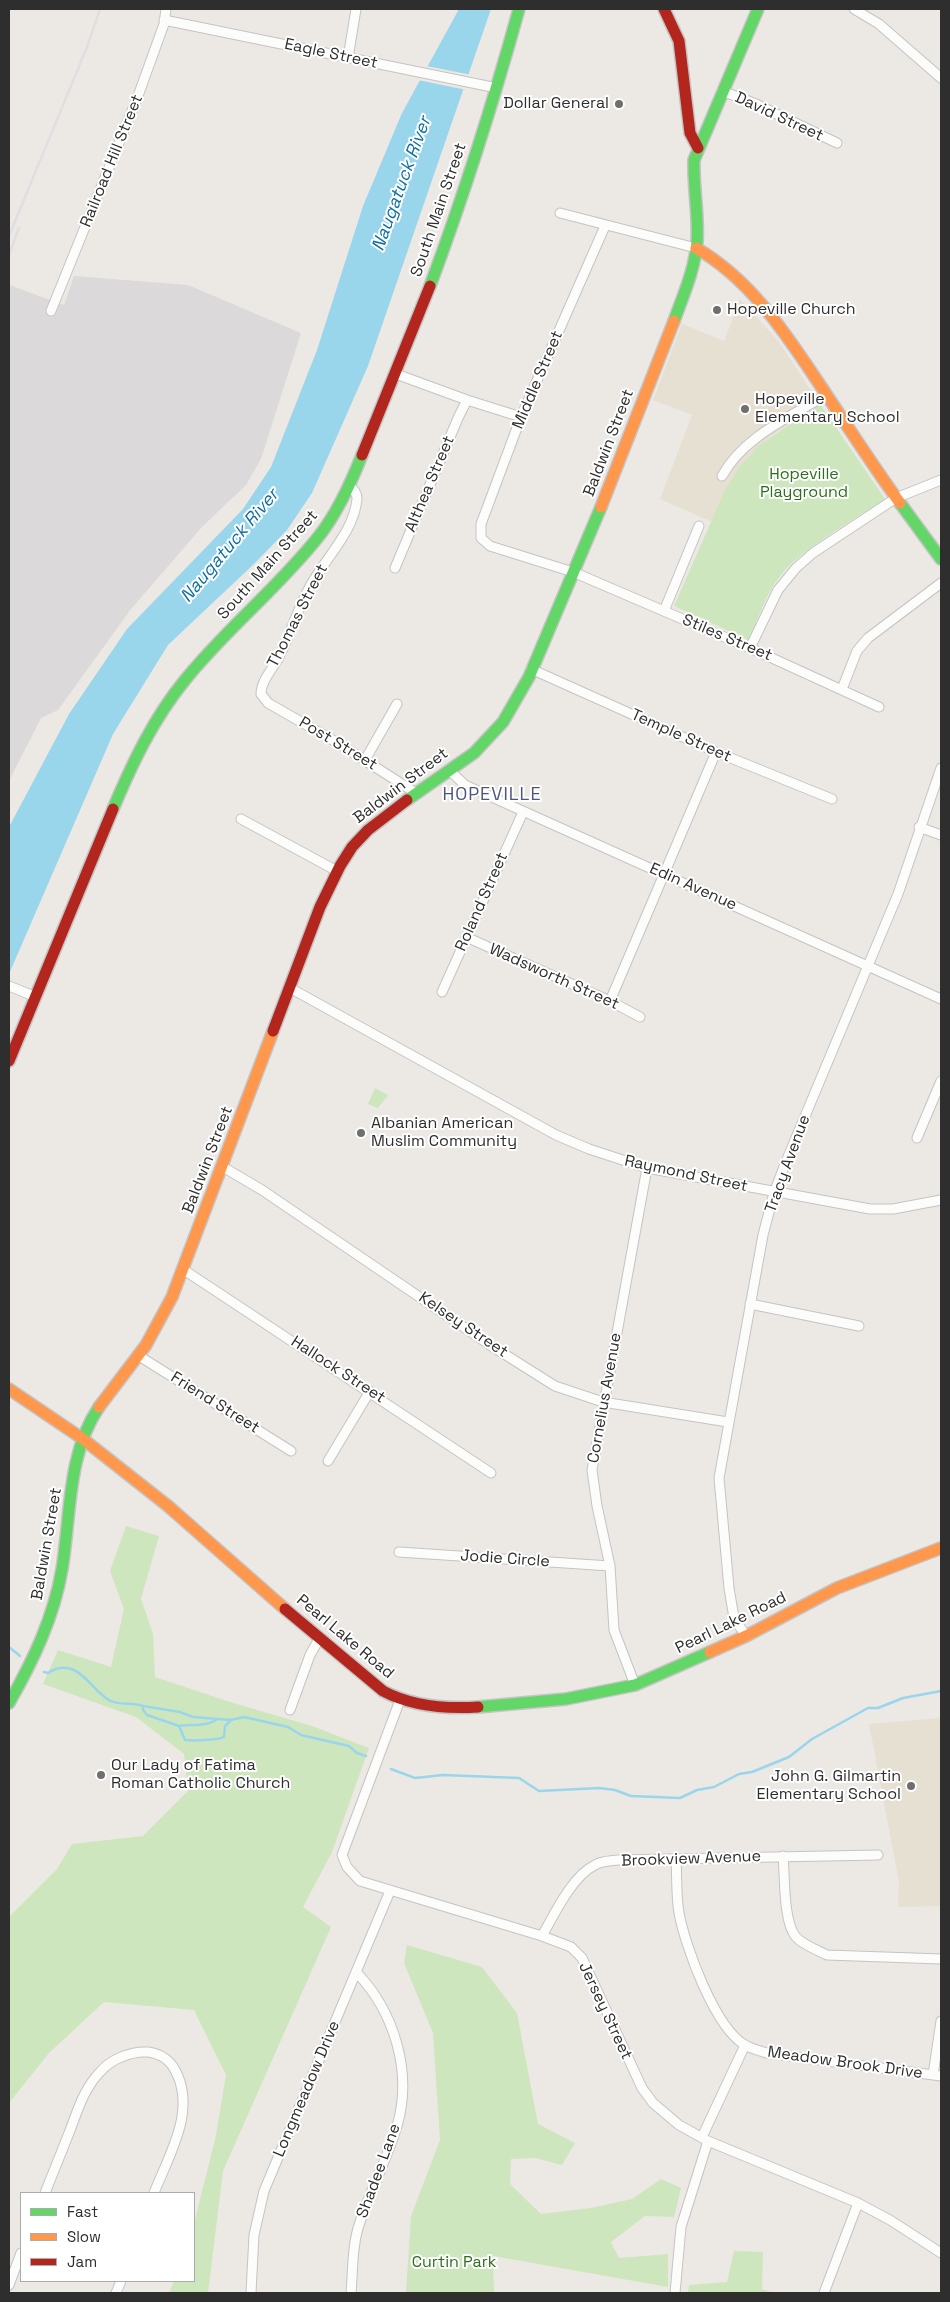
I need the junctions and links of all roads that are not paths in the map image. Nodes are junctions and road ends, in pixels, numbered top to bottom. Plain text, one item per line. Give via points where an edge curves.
1 (166, 9) edge
2 (356, 9) edge
3 (519, 9) edge
4 (664, 9) edge
5 (758, 9) edge
6 (854, 9) edge
7 (164, 20) junction
8 (348, 58) junction
9 (941, 78) edge
10 (497, 88) junction
11 (722, 91) junction
12 (837, 143) dead end
13 (698, 148) junction
14 (560, 213) dead end
15 (605, 226) junction
16 (696, 248) junction
17 (51, 311) dead end
18 (396, 374) junction
19 (826, 395) junction
20 (467, 400) junction
21 (521, 417) junction
22 (722, 476) dead end
23 (941, 480) edge
24 (350, 486) junction
25 (896, 498) junction
26 (699, 526) dead end
27 (481, 538) joint
28 (941, 559) edge
29 (395, 568) dead end
30 (573, 572) junction
31 (941, 584) edge
32 (664, 611) junction
33 (750, 648) junction
34 (530, 669) junction
35 (842, 689) junction
36 (261, 694) joint
37 (397, 704) dead end
38 (879, 707) dead end
39 (716, 752) junction
40 (365, 760) junction
41 (941, 768) edge
42 (449, 770) junction
43 (416, 793) junction
44 (832, 799) dead end
45 (523, 812) junction
46 (241, 819) dead end
47 (919, 827) junction
48 (941, 835) edge
49 (337, 871) junction
50 (664, 874) junction
51 (466, 937) junction
52 (868, 965) junction
53 (9, 986) edge
54 (290, 988) junction
55 (442, 992) dead end
56 (36, 997) junction
57 (941, 999) edge
58 (610, 1001) junction
59 (640, 1017) dead end
60 (9, 1061) edge
61 (941, 1081) edge
62 (917, 1138) dead end
63 (223, 1167) junction
64 (647, 1168) junction
65 (774, 1193) junction
66 (941, 1200) edge
67 (184, 1270) junction
68 (750, 1304) junction
69 (859, 1326) dead end
70 (138, 1356) junction
71 (9, 1389) edge
72 (370, 1391) junction
73 (603, 1402) junction
74 (728, 1422) junction
75 (83, 1439) junction
76 (291, 1451) dead end
77 (328, 1461) dead end
78 (491, 1473) dead end
79 (941, 1548) edge
80 (400, 1552) dead end
81 (610, 1566) junction
82 (746, 1636) junction
83 (319, 1639) junction
84 (635, 1685) junction
85 (400, 1700) junction
86 (9, 1703) edge
87 (290, 1710) dead end
88 (878, 1855) dead end
89 (783, 1856) junction
90 (676, 1858) junction
91 (390, 1891) junction
92 (542, 1936) junction
93 (941, 1958) edge
94 (356, 1972) junction
95 (941, 2021) edge
96 (745, 2045) junction
97 (937, 2075) edge
98 (705, 2139) junction
99 (45, 2192) edge
100 (154, 2192) edge
101 (858, 2203) junction
102 (941, 2253) edge
103 (20, 2256) edge
104 (9, 2285) edge
105 (251, 2293) edge
106 (352, 2293) edge
107 (675, 2293) edge
108 (824, 2293) edge

1 - 7 street, Railroad Hill Street
2 - 8 street
3 - 10 main road, South Main Street
4 - 13 main road via 679,41 690,133
5 - 11 main road, Baldwin Street
6 - 9 street via 878,24
7 - 8 street, Eagle Street
7 - 17 street, Railroad Hill Street via 138,96
8 - 10 street, Eagle Street
10 - 18 main road, South Main Street via 458,212
11 - 12 street, David Street
11 - 13 main road, Baldwin Street
13 - 16 main road, Baldwin Street via 693,175
14 - 15 street
15 - 16 street
15 - 21 street, Middle Street
16 - 19 main road via 722,265 770,312
16 - 30 main road, Baldwin Street via 693,267 673,324
18 - 20 street
18 - 24 main road, South Main Street
19 - 22 street via 751,442 729,463
19 - 25 main road
20 - 21 street
20 - 29 street, Althea Street
21 - 27 street, Middle Street via 481,524
23 - 25 street
24 - 36 street, Thomas Street via 357,497 349,522 308,589
24 - 56 main road, South Main Street via 334,516 313,544 185,680 154,723 124,782
25 - 28 main road
25 - 33 street via 813,553 796,568 778,590
26 - 32 street
27 - 30 street, Stiles Street via 490,546
30 - 32 street, Stiles Street
30 - 34 main road, Baldwin Street
31 - 35 street via 868,638 857,651
32 - 33 street, Stiles Street
33 - 35 street, Stiles Street
34 - 39 street, Temple Street
34 - 42 main road, Baldwin Street via 502,723 486,741
35 - 38 street, Stiles Street
36 - 40 street, Post Street via 268,703
37 - 40 street
39 - 44 street, Temple Street
39 - 50 street
40 - 43 street, Post Street
41 - 47 street, Tracy Avenue
42 - 43 main road, Baldwin Street
42 - 45 street, Edin Avenue via 465,785
43 - 49 main road, Baldwin Street via 368,830 352,847
45 - 50 street, Edin Avenue
45 - 51 street, Roland Street
46 - 49 street
47 - 48 street
47 - 52 street, Tracy Avenue via 898,894
49 - 54 main road, Baldwin Street via 320,906
50 - 52 street, Edin Avenue
50 - 58 street
51 - 55 street, Roland Street
51 - 58 street, Wadsworth Street
52 - 57 street, Edin Avenue
52 - 65 street, Tracy Avenue
53 - 56 street
54 - 63 main road, Baldwin Street
54 - 64 street, Raymond Street via 556,1134 589,1149
56 - 60 main road, South Main Street
58 - 59 street, Wadsworth Street
61 - 62 street
63 - 67 main road, Baldwin Street
63 - 73 street, Kelsey Street via 535,1374 555,1386
64 - 65 street, Raymond Street
64 - 73 street, Cornelius Avenue
65 - 66 street, Raymond Street via 870,1209 892,1209
65 - 68 street, Tracy Avenue
67 - 70 main road, Baldwin Street via 164,1314
67 - 72 street, Hallock Street
68 - 69 street
68 - 74 street, Tracy Avenue
70 - 75 main road, Baldwin Street via 96,1413
70 - 76 street, Friend Street
71 - 75 main road, Pearl Lake Road
72 - 77 street
72 - 78 street, Hallock Street
73 - 74 street, Kelsey Street
73 - 81 street, Cornelius Avenue via 592,1470
74 - 82 street, Tracy Avenue via 719,1478 721,1507 734,1618
75 - 83 main road, Pearl Lake Road via 168,1506
75 - 86 main road, Baldwin Street via 54,1602 35,1654
79 - 82 main road, Pearl Lake Road via 837,1588
80 - 81 street, Jodie Circle
81 - 84 street, Cornelius Avenue via 614,1630
82 - 84 main road, Pearl Lake Road
83 - 85 main road, Pearl Lake Road via 382,1691
83 - 87 street
84 - 85 main road, Pearl Lake Road via 526,1704 463,1708
85 - 91 street, Jersey Street via 342,1855 360,1881
88 - 89 street, Brookview Avenue
89 - 90 street, Brookview Avenue
89 - 93 street via 789,1920 796,1937 812,1948 827,1955
90 - 92 street, Brookview Avenue via 595,1864 578,1878
90 - 96 street, Meadow Brook Drive via 678,1912 688,1945 714,2009 725,2026
91 - 92 street, Jersey Street
91 - 94 street, Longmeadow Drive
92 - 98 street, Jersey Street via 571,1947 582,1958 633,2073 653,2103 679,2125
94 - 105 street, Longmeadow Drive via 264,2191 254,2235
94 - 106 street, Shadee Lane via 372,1988 396,2039 402,2071 402,2098 398,2124 359,2223
95 - 97 street
96 - 97 street, Meadow Brook Drive via 767,2053
96 - 98 street
98 - 101 street, Jersey Street
98 - 107 street via 681,2227
99 - 100 street via 85,2089 101,2070 115,2060 147,2052 162,2055 171,2063 184,2097 183,2119
101 - 102 street, Jersey Street
101 - 108 street
103 - 104 street

